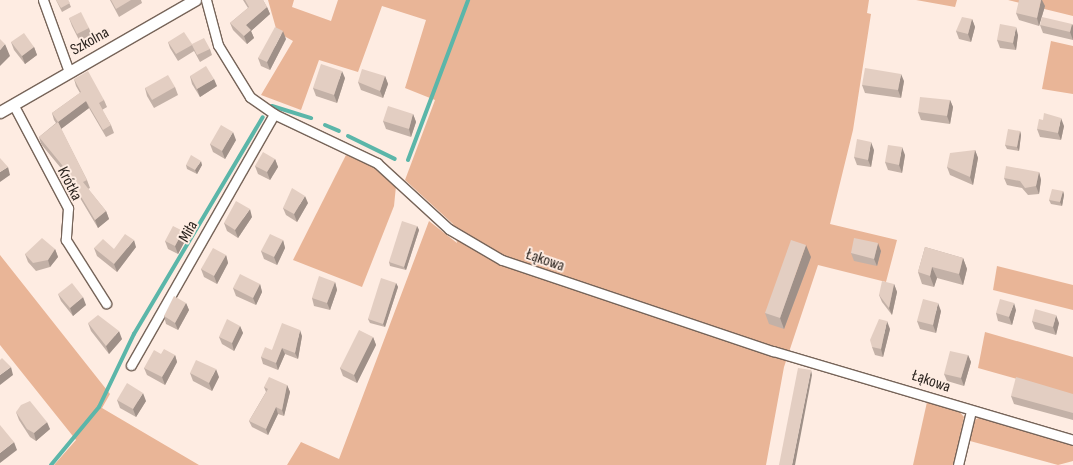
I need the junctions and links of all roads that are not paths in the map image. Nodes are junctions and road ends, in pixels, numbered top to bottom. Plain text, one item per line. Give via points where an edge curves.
1 (43, 0) edge
2 (195, 0) edge
3 (206, 0) edge
4 (69, 72) junction
5 (14, 104) junction
6 (0, 112) edge
7 (274, 114) junction
8 (106, 303) dead end
9 (131, 365) dead end
10 (971, 411) junction
11 (1073, 440) edge
12 (958, 465) edge

1 - 4 street
2 - 4 street, Szkolna
3 - 7 street, Łąkowa via 218,45 235,77 250,97
4 - 5 street, Szkolna
5 - 6 street, Szkolna
5 - 8 street, Krótka via 68,208 66,240
7 - 9 street, Miła
7 - 10 street, Łąkowa via 368,158 456,234 518,268
10 - 11 street, Łąkowa
10 - 12 street

